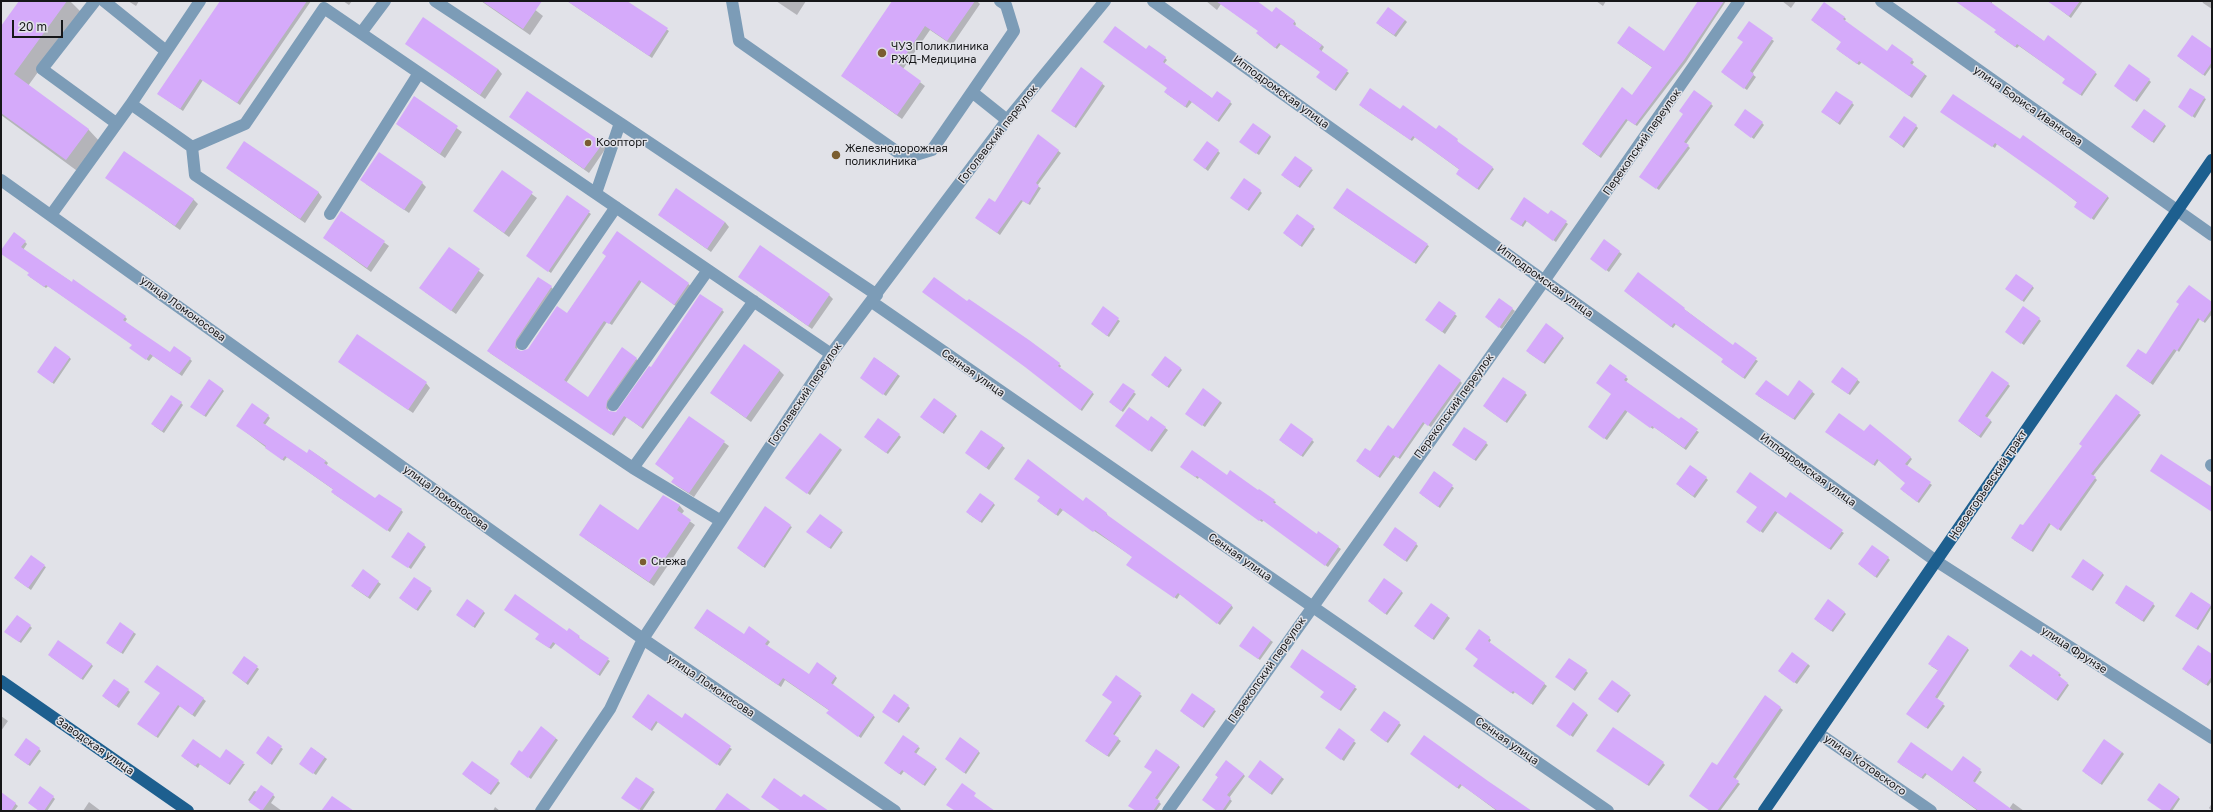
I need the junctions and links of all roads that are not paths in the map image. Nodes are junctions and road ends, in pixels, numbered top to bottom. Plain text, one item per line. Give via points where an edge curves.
1 (94, 1) edge
2 (104, 1) edge
3 (200, 1) edge
4 (385, 1) edge
5 (435, 1) edge
6 (732, 1) edge
7 (1000, 1) edge
8 (1105, 1) edge
9 (1154, 1) edge
10 (1740, 1) edge
11 (1881, 1) edge
12 (361, 33) junction
13 (166, 51) junction
14 (419, 73) junction
15 (972, 92) junction
16 (131, 104) junction
17 (1007, 120) junction
18 (116, 123) junction
19 (620, 123) junction
20 (192, 147) junction
21 (2212, 160) edge
22 (1, 180) edge
23 (596, 193) junction
24 (616, 207) junction
25 (2176, 210) junction
26 (330, 214) dead end
27 (51, 215) junction
28 (2212, 235) edge
29 (708, 270) junction
30 (1544, 281) junction
31 (874, 299) junction
32 (754, 301) junction
33 (522, 344) dead end
34 (831, 354) junction
35 (614, 405) dead end
36 (633, 468) junction
37 (721, 521) junction
38 (1936, 561) junction
39 (1311, 607) junction
40 (643, 639) junction
41 (1, 681) edge
42 (1818, 732) junction
43 (2212, 738) edge
44 (188, 811) edge
45 (541, 811) edge
46 (895, 811) edge
47 (1168, 811) edge
48 (1608, 811) edge
49 (1764, 811) edge
50 (1932, 811) edge

1 - 18 street via 42,69
2 - 13 street
3 - 13 street
4 - 12 street
5 - 19 street, Сенная улица
6 - 15 street via 739,41 906,158 932,150
7 - 15 street via 1006,5 1014,31
8 - 17 street, Гоголевский переулок
9 - 30 street, Ипподромская улица
10 - 30 street, Перекопский переулок
11 - 25 street, улица Бориса Иванкова
12 - 14 street
12 - 20 street via 324,8 245,124
13 - 16 street
14 - 23 street
14 - 26 street
15 - 17 street
16 - 18 street
16 - 20 street
17 - 31 street, Гоголевский переулок
18 - 27 street
19 - 23 street
19 - 31 street, Сенная улица
20 - 36 street via 195,175
21 - 25 main road, Новоегорьевский тракт
22 - 27 street, улица Ломоносова
23 - 24 street
24 - 29 street
24 - 33 street
25 - 28 street, улица Бориса Иванкова
25 - 38 main road, Новоегорьевский тракт
27 - 40 street, улица Ломоносова
29 - 32 street
29 - 35 street
30 - 38 street, Ипподромская улица
30 - 39 street, Перекопский переулок
31 - 34 street, Гоголевский переулок
31 - 39 street, Сенная улица
32 - 34 street
32 - 36 street
34 - 37 street, Гоголевский переулок
36 - 37 street
37 - 40 street, Гоголевский переулок
38 - 42 main road, Новоегорьевский тракт
38 - 43 street, улица Фрунзе
39 - 47 street, Перекопский переулок
39 - 48 street, Сенная улица
40 - 45 street, Гоголевский переулок via 610,709
40 - 46 street, улица Ломоносова
41 - 44 main road, Заводская улица
42 - 49 main road, Новоегорьевский тракт
42 - 50 street, улица Котовского

